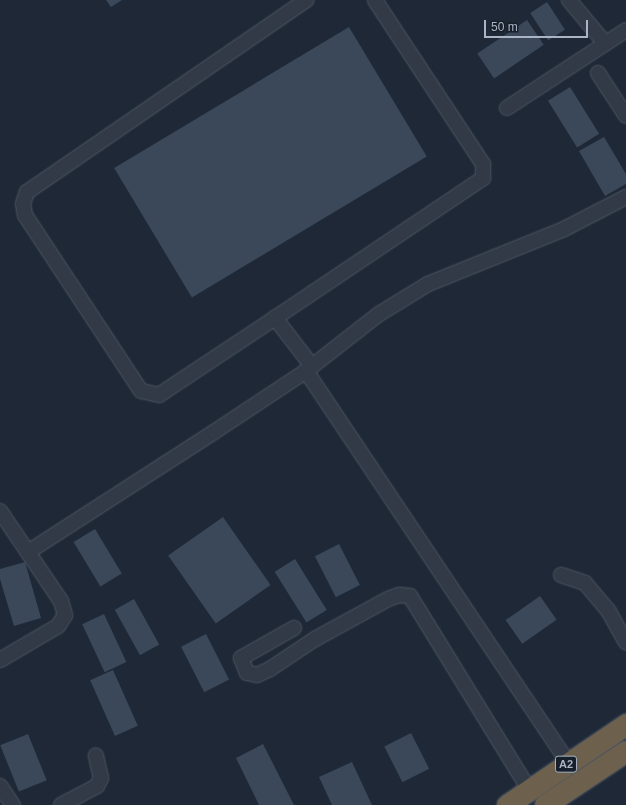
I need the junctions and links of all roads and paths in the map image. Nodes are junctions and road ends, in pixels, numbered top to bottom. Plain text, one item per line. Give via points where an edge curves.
1 (306, 0) edge
2 (375, 0) edge
3 (569, 0) edge
4 (626, 30) edge
5 (605, 43) junction
6 (598, 74) dead end
7 (507, 108) dead end
8 (626, 116) edge
9 (626, 197) edge
10 (275, 318) junction
11 (309, 368) junction
12 (0, 511) edge
13 (28, 552) junction
14 (561, 575) dead end
15 (294, 628) dead end
16 (626, 642) edge
17 (0, 660) edge
18 (626, 724) edge
19 (626, 751) edge
20 (96, 756) dead end
21 (568, 763) junction
22 (0, 786) edge
23 (530, 791) junction
24 (13, 805) edge
25 (61, 805) edge
26 (507, 805) edge
27 (545, 805) edge

1 - 10 street via 27,192 23,204 25,215 141,391 159,395
2 - 10 street via 483,164 483,178
3 - 5 street
4 - 5 street
5 - 7 street
6 - 8 street
9 - 11 street via 564,229 428,284 379,314
10 - 11 street
11 - 13 street
11 - 21 street
12 - 13 street
13 - 17 street via 61,601 64,615 58,626
14 - 16 street via 586,583 608,610
15 - 23 street via 241,658 247,673 257,675 270,669 315,639 388,599 399,595 410,596
18 - 21 highway, A2
19 - 27 highway, A2
20 - 25 street via 101,778 97,786
21 - 23 highway, A2
22 - 24 street
23 - 26 highway, A2

